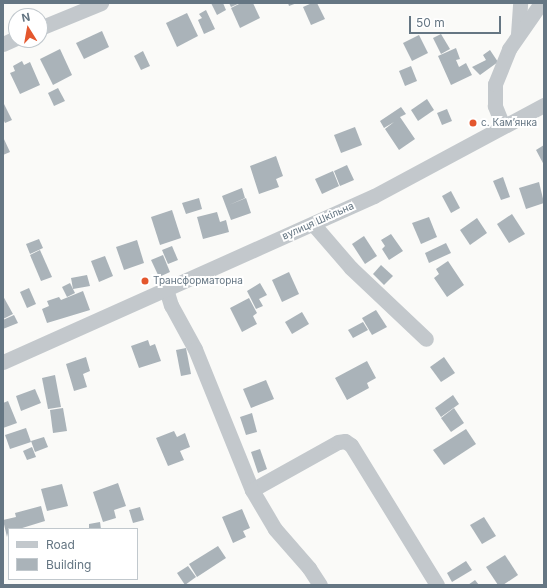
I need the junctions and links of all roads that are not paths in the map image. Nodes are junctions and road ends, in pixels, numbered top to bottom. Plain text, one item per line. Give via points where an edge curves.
1 (101, 3) edge
2 (520, 3) edge
3 (541, 3) edge
4 (48, 25) edge
5 (518, 34) junction
6 (544, 105) edge
7 (503, 126) junction
8 (313, 224) junction
9 (166, 289) junction
10 (426, 339) dead end
11 (3, 362) edge
12 (252, 490) junction
13 (320, 585) edge
14 (437, 585) edge

1 - 4 street
2 - 5 street
3 - 5 street
5 - 7 street via 495,84 495,106
6 - 7 street, вулиця Шкільна
7 - 8 street, вулиця Шкільна via 434,166
8 - 9 street, вулиця Шкільна
8 - 10 street via 351,268
9 - 11 street, вулиця Шкільна
9 - 12 street via 171,305 198,356
12 - 13 street via 275,529 309,568
12 - 14 street via 338,442 345,441 351,445

